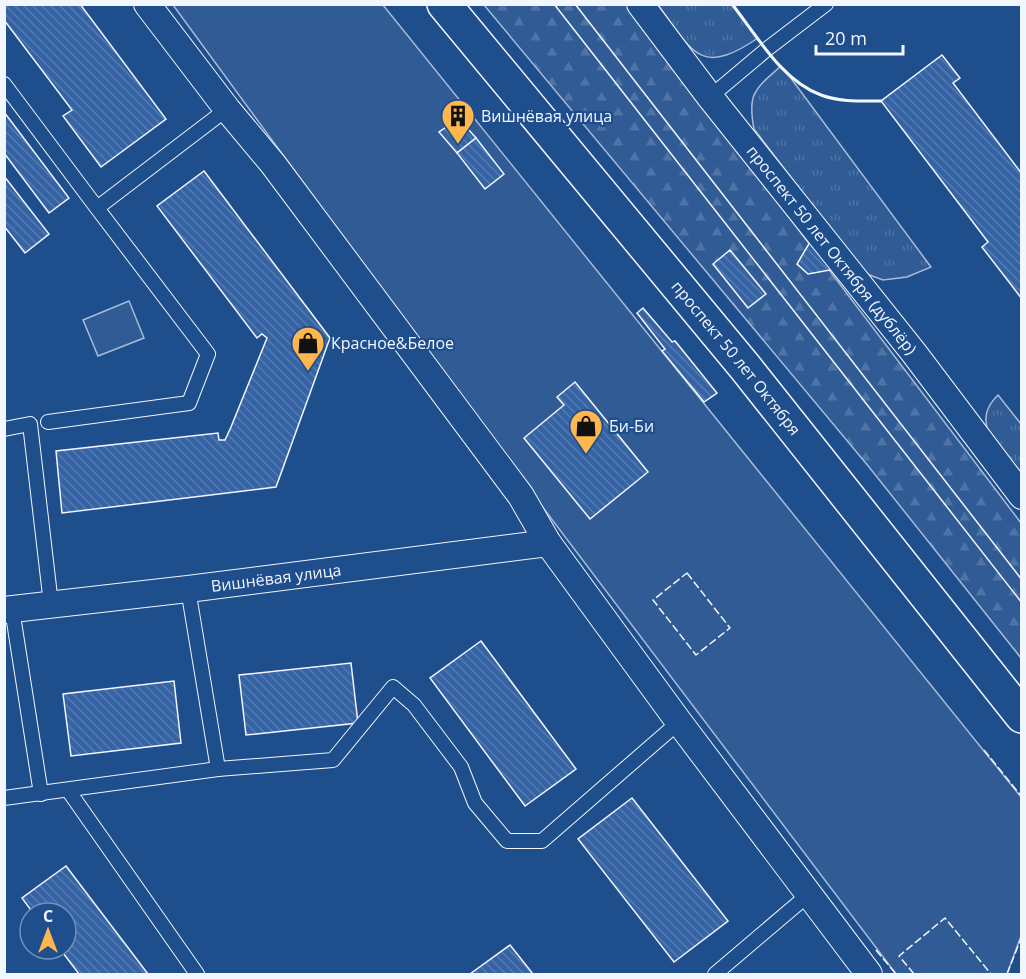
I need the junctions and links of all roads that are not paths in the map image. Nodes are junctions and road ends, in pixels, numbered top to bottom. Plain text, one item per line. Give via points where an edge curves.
1 (147, 4) edge
2 (444, 4) edge
3 (640, 4) edge
4 (826, 4) edge
5 (4, 84) edge
6 (710, 97) junction
7 (227, 109) junction
8 (97, 208) junction
9 (48, 422) dead end
10 (4, 429) edge
11 (1022, 496) edge
12 (548, 543) junction
13 (188, 589) junction
14 (51, 604) junction
15 (8, 609) edge
16 (1022, 716) edge
17 (679, 722) junction
18 (218, 769) junction
19 (68, 790) junction
20 (41, 794) junction
21 (4, 798) edge
22 (808, 895) junction
23 (197, 975) edge
24 (715, 975) edge
25 (869, 975) edge

1 - 7 street
2 - 16 main road, проспект 50 лет Октября via 745,367
3 - 6 street, проспект 50 лет Октября (дублёр)
4 - 6 lane
5 - 8 lane
6 - 11 street, проспект 50 лет Октября (дублёр) via 914,353
7 - 8 lane
7 - 12 street via 273,164 521,496
8 - 9 lane via 208,354 189,403
10 - 14 lane via 30,424
12 - 13 street, Вишнёвая улица
12 - 17 street
13 - 14 street, Вишнёвая улица
13 - 18 lane
14 - 15 street, Вишнёвая улица
15 - 20 lane
17 - 18 lane via 542,840 507,842 475,803 461,767 414,705 393,687 333,760
17 - 22 street
18 - 19 lane
19 - 20 lane
19 - 23 lane
20 - 21 lane
22 - 24 lane
22 - 25 street

